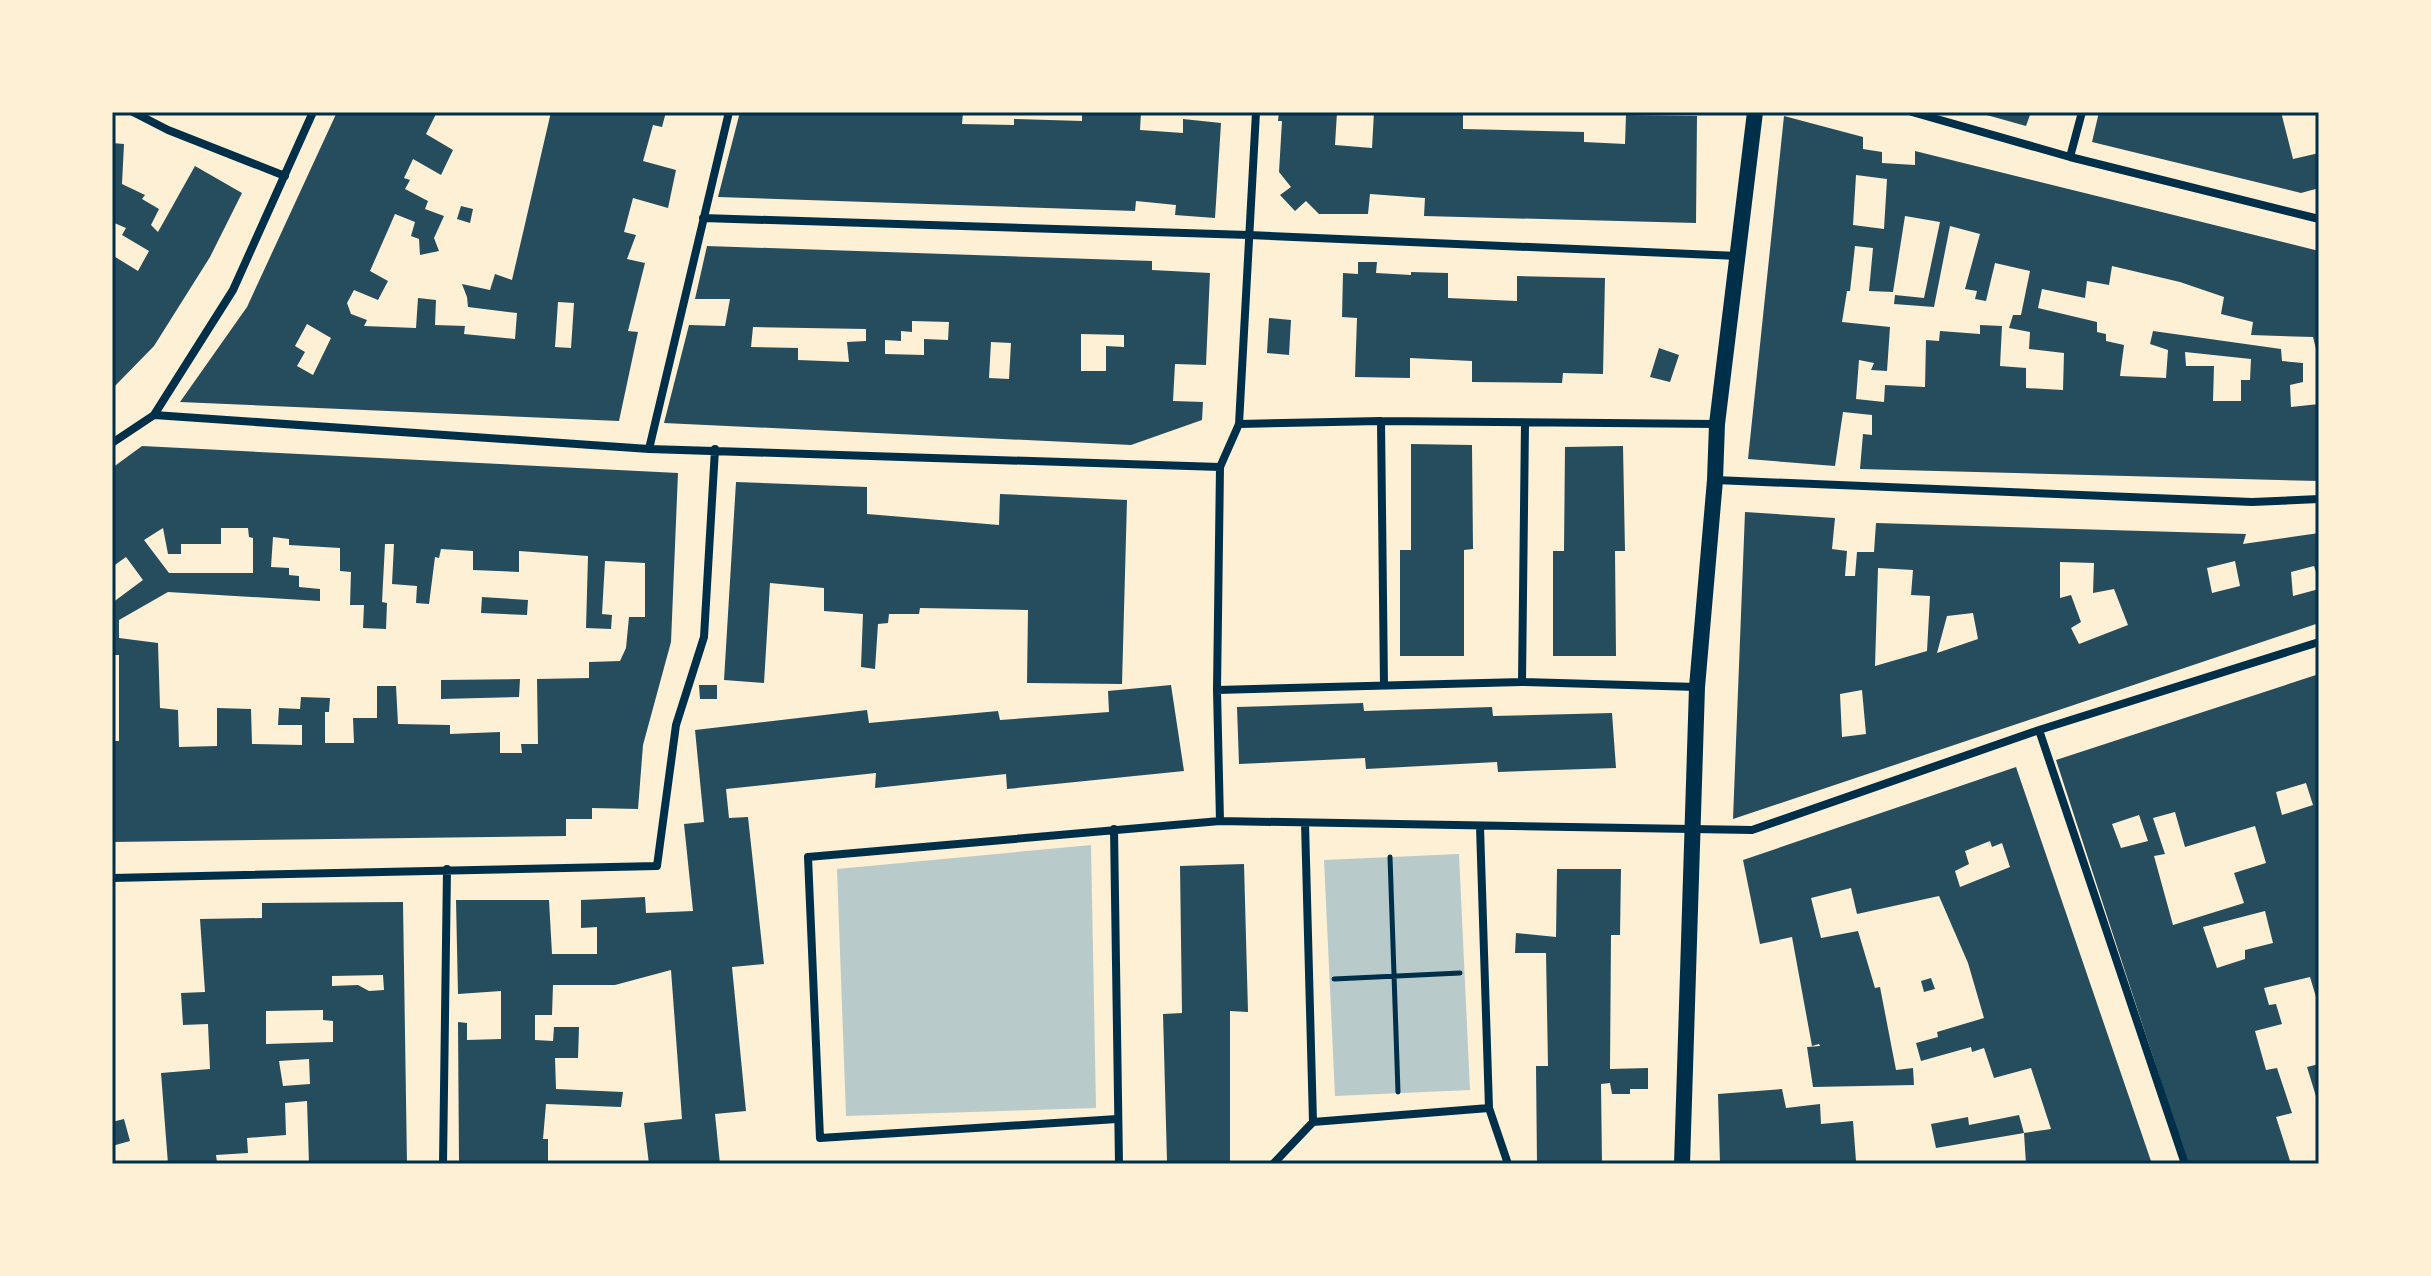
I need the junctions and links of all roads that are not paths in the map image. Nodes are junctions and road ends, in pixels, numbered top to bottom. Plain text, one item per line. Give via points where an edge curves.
1 (133, 112) edge
2 (313, 112) edge
3 (729, 112) edge
4 (1256, 112) edge
5 (1755, 112) edge
6 (1912, 112) edge
7 (2082, 112) edge
8 (2070, 157) junction
9 (285, 176) junction
10 (703, 218) junction
11 (2319, 219) edge
12 (1249, 235) junction
13 (1739, 256) junction
14 (154, 415) junction
15 (1381, 421) junction
16 (1525, 423) junction
17 (1239, 424) junction
18 (1717, 424) junction
19 (112, 443) edge
20 (649, 449) junction
21 (715, 449) junction
22 (1220, 467) junction
23 (1715, 480) junction
24 (2319, 499) edge
25 (2319, 642) edge
26 (1522, 682) junction
27 (1384, 685) junction
28 (1697, 687) junction
29 (1217, 690) junction
30 (2039, 730) junction
31 (1220, 821) junction
32 (1305, 823) junction
33 (1480, 827) junction
34 (1114, 829) junction
35 (1691, 830) junction
36 (447, 869) junction
37 (112, 878) edge
38 (1489, 1108) junction
39 (1117, 1119) junction
40 (1313, 1122) junction
41 (443, 1164) edge
42 (1119, 1164) edge
43 (1273, 1164) edge
44 (1508, 1164) edge
45 (1682, 1164) edge
46 (2185, 1164) edge

1 - 9 street
2 - 9 street
3 - 10 street
4 - 12 street
5 - 13 main road
6 - 8 street
7 - 8 street
8 - 11 street
9 - 14 street via 233,290
10 - 12 street
10 - 20 street
12 - 13 street
12 - 17 street
13 - 18 main road
14 - 19 street
14 - 20 street
15 - 16 street
15 - 17 street
15 - 27 street
16 - 18 street
16 - 26 street
17 - 22 street
18 - 23 main road
20 - 21 street
21 - 22 street
21 - 36 street via 704,637 676,725 657,866
22 - 29 street
23 - 24 street via 2252,502
23 - 28 main road
25 - 30 street
26 - 27 street
26 - 28 street
27 - 29 street
28 - 35 main road
29 - 31 street
30 - 35 street via 1752,830
30 - 46 street
31 - 32 street
31 - 34 street
32 - 33 street
32 - 40 street
33 - 35 street
33 - 38 street
34 - 39 street
34 - 39 street via 808,857 820,1138
35 - 45 main road
36 - 37 street
36 - 41 street
38 - 40 street
38 - 44 street
39 - 42 street
40 - 43 street

